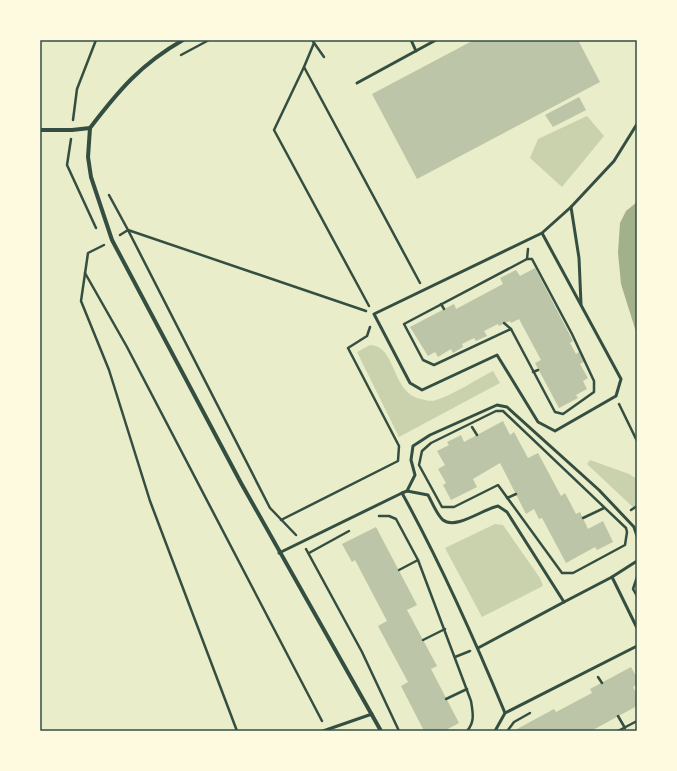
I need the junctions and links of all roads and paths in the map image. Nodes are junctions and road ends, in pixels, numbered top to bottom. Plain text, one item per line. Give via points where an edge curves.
1 (181, 40) edge
2 (209, 40) edge
3 (312, 40) edge
4 (411, 40) edge
5 (436, 40) edge
6 (314, 43) junction
7 (416, 52) junction
8 (176, 58) dead end
9 (324, 58) dead end
10 (304, 67) junction
11 (357, 84) dead end
12 (637, 124) edge
13 (90, 128) junction
14 (40, 130) edge
15 (106, 189) dead end
16 (571, 207) junction
17 (128, 230) junction
18 (542, 233) junction
19 (112, 240) junction
20 (85, 272) junction
21 (424, 290) junction
22 (441, 304) junction
23 (581, 306) junction
24 (444, 309) dead end
25 (374, 314) junction
26 (504, 324) dead end
27 (511, 329) junction
28 (538, 370) dead end
29 (533, 372) junction
30 (616, 396) junction
31 (470, 424) junction
32 (476, 435) dead end
33 (637, 442) edge
34 (407, 490) junction
35 (402, 493) junction
36 (516, 494) dead end
37 (507, 498) junction
38 (604, 508) junction
39 (583, 518) dead end
40 (373, 519) dead end
41 (281, 520) junction
42 (355, 528) dead end
43 (637, 536) edge
44 (301, 541) junction
45 (279, 553) junction
46 (309, 553) junction
47 (418, 560) junction
48 (637, 561) edge
49 (399, 570) dead end
50 (612, 577) junction
51 (637, 577) edge
52 (637, 596) edge
53 (564, 602) junction
54 (637, 628) edge
55 (445, 629) junction
56 (423, 640) dead end
57 (637, 646) edge
58 (478, 648) junction
59 (455, 657) junction
60 (598, 676) dead end
61 (602, 683) dead end
62 (467, 689) junction
63 (446, 699) dead end
64 (505, 713) junction
65 (372, 714) junction
66 (618, 716) dead end
67 (637, 721) edge
68 (625, 728) junction
69 (325, 730) edge
70 (236, 731) edge
71 (381, 731) edge
72 (400, 731) edge
73 (467, 731) edge
74 (495, 731) edge
75 (618, 731) edge

1 - 13 street via 150,61 122,87
2 - 8 path
3 - 6 path
4 - 7 lane
5 - 7 lane
6 - 9 path
6 - 10 path
7 - 11 lane
10 - 21 path
10 - 25 path via 274,130
12 - 16 lane via 614,161
13 - 14 street
13 - 19 street via 88,157
15 - 17 path
16 - 18 lane
16 - 23 lane via 579,258
17 - 19 path
17 - 25 path
17 - 41 path via 270,508
18 - 21 lane
18 - 23 lane
19 - 20 path via 88,253
19 - 45 street
20 - 69 path via 131,354
20 - 70 path via 81,301 109,370 150,501
21 - 25 lane
22 - 24 path
22 - 27 path via 404,324 423,360 434,365
22 - 29 path via 527,259 532,260 572,334 594,381 594,392 563,414 555,412
23 - 30 lane via 621,379
25 - 30 lane via 410,383 422,390 497,355 538,422 555,431
25 - 41 path via 367,336 348,348 399,446 398,461
26 - 27 path
27 - 29 path
28 - 29 path
30 - 33 path
31 - 32 path
31 - 37 path via 424,448 419,465 442,507 454,507 498,485
31 - 38 path via 496,411 502,411
34 - 35 lane
34 - 43 lane via 416,475 411,460 413,446 497,405 507,407 599,490 634,527
34 - 53 lane via 428,495 442,519 450,523 458,523 488,508 498,506 507,512
35 - 44 lane
35 - 58 lane via 424,533
36 - 37 path
37 - 38 path via 562,573 566,574 573,573 625,545 626,528
38 - 39 path
40 - 47 path via 389,516 396,519
41 - 44 path
42 - 46 path
44 - 45 lane
44 - 46 path
45 - 65 street
46 - 72 path via 362,652
47 - 49 path
47 - 55 path
48 - 50 lane
50 - 53 lane
50 - 54 lane
51 - 52 path via 633,589
53 - 58 lane
55 - 56 path
55 - 59 path
57 - 64 lane
58 - 59 path
58 - 64 lane
59 - 62 path
60 - 61 path
62 - 63 path
62 - 73 path via 473,717 472,725
64 - 74 lane
65 - 69 lane
65 - 71 street
66 - 68 path
67 - 68 path
68 - 75 path

